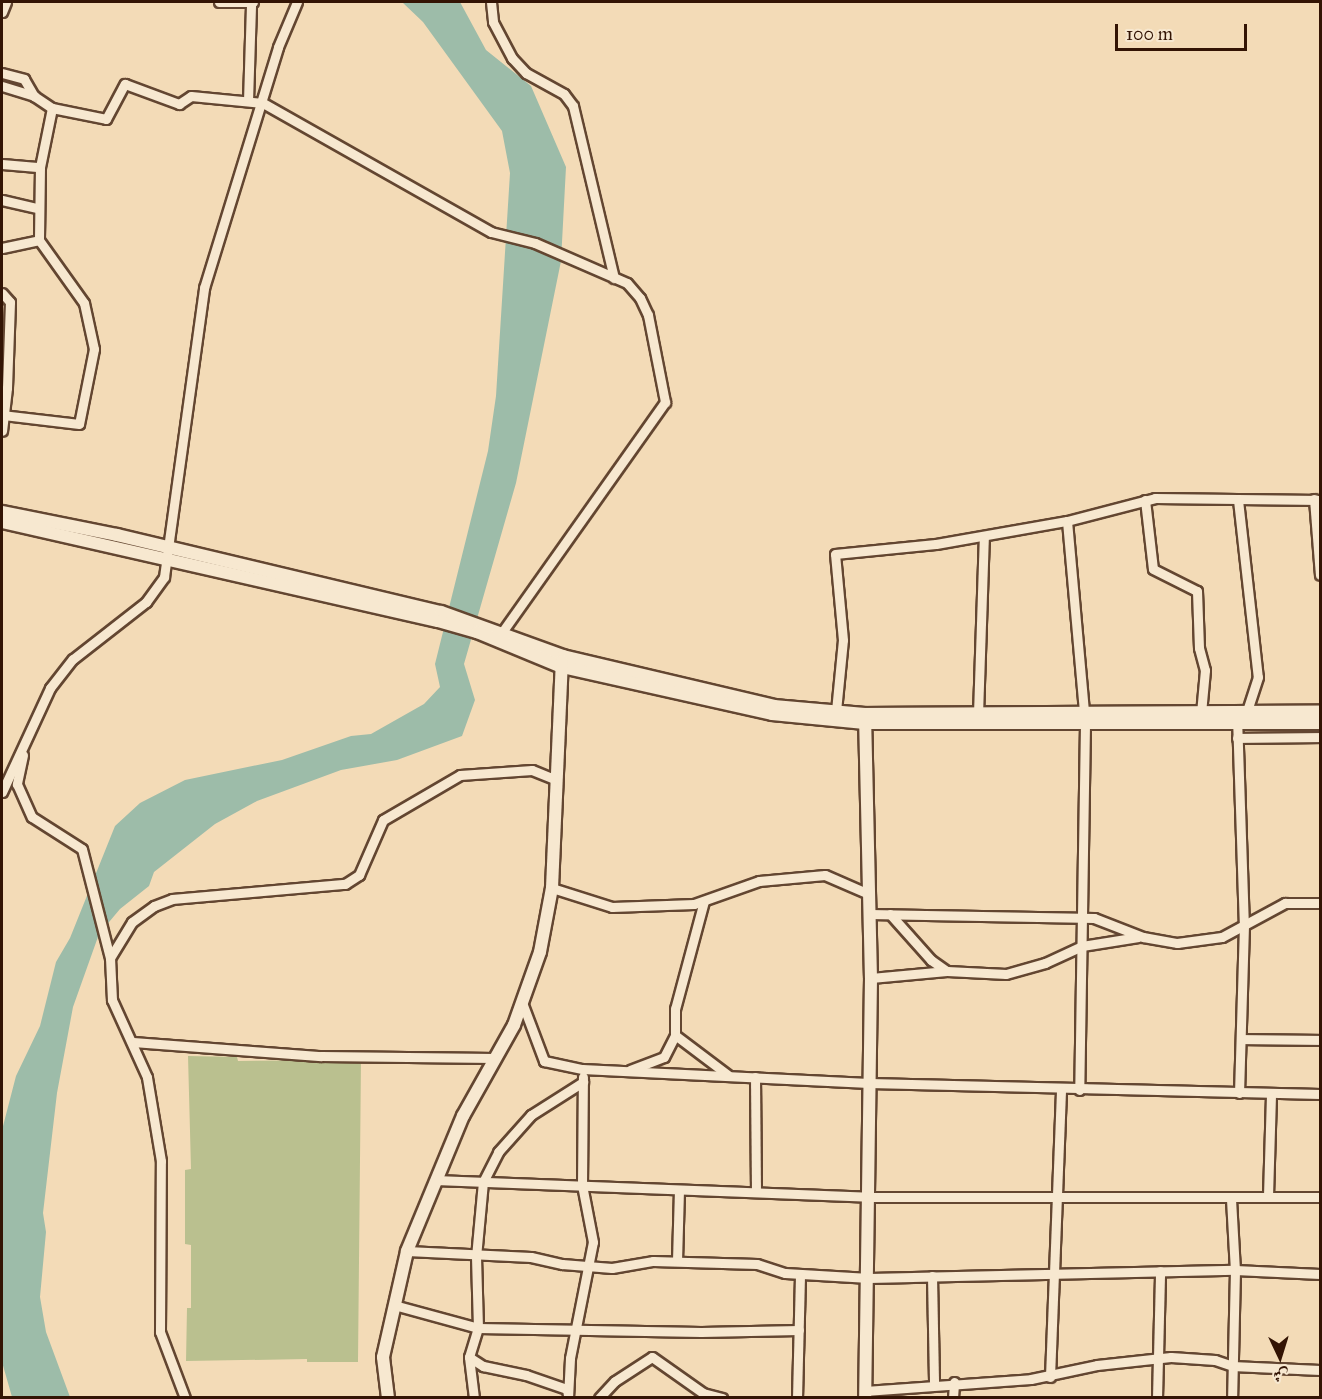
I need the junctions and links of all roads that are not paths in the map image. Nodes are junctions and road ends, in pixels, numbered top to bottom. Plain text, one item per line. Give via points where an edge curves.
1 (6, 2) edge
2 (219, 2) edge
3 (226, 2) edge
4 (297, 2) edge
5 (491, 2) edge
6 (252, 3) edge
7 (2, 12) edge
8 (2, 72) edge
9 (2, 86) edge
10 (34, 96) junction
11 (248, 101) junction
12 (263, 103) junction
13 (52, 108) junction
14 (2, 164) edge
15 (40, 167) junction
16 (2, 200) edge
17 (37, 208) junction
18 (39, 240) junction
19 (2, 248) edge
20 (614, 278) junction
21 (2, 293) edge
22 (4, 388) edge
23 (3, 415) edge
24 (2, 432) edge
25 (1145, 500) junction
26 (1317, 500) edge
27 (1238, 501) junction
28 (2, 512) edge
29 (1067, 521) junction
30 (2, 522) edge
31 (984, 536) junction
32 (167, 554) junction
33 (1320, 575) edge
34 (478, 628) junction
35 (503, 632) junction
36 (562, 662) junction
37 (836, 711) junction
38 (1320, 712) edge
39 (1201, 713) junction
40 (978, 714) junction
41 (1240, 716) junction
42 (865, 718) junction
43 (1085, 719) junction
44 (1292, 723) junction
45 (1320, 723) edge
46 (30, 727) junction
47 (1293, 737) junction
48 (1320, 737) edge
49 (1238, 738) junction
50 (557, 780) junction
51 (2, 792) edge
52 (552, 888) junction
53 (869, 894) junction
54 (704, 901) junction
55 (1320, 903) edge
56 (869, 914) junction
57 (890, 914) junction
58 (1082, 918) junction
59 (1244, 925) junction
60 (1143, 937) junction
61 (1082, 946) junction
62 (110, 958) junction
63 (947, 971) junction
64 (871, 978) junction
65 (523, 1005) junction
66 (675, 1035) junction
67 (1241, 1039) junction
68 (1320, 1040) edge
69 (133, 1042) junction
70 (494, 1058) junction
71 (582, 1069) junction
72 (628, 1071) junction
73 (731, 1076) junction
74 (755, 1077) junction
75 (583, 1082) junction
76 (869, 1083) junction
77 (1061, 1089) junction
78 (1079, 1090) junction
79 (1239, 1093) junction
80 (1271, 1093) junction
81 (1320, 1094) edge
82 (435, 1180) junction
83 (483, 1182) junction
84 (582, 1185) junction
85 (679, 1190) junction
86 (756, 1192) junction
87 (1268, 1196) junction
88 (869, 1197) junction
89 (1320, 1197) edge
90 (1056, 1198) junction
91 (1231, 1199) junction
92 (407, 1251) junction
93 (476, 1257) junction
94 (677, 1261) junction
95 (591, 1266) junction
96 (1235, 1270) junction
97 (1160, 1271) junction
98 (1052, 1272) junction
99 (800, 1274) junction
100 (1320, 1274) edge
101 (932, 1276) junction
102 (869, 1278) junction
103 (394, 1305) junction
104 (478, 1328) junction
105 (577, 1328) junction
106 (799, 1330) junction
107 (469, 1357) junction
108 (1156, 1359) junction
109 (1232, 1366) junction
110 (1320, 1370) edge
111 (1050, 1377) junction
112 (954, 1382) junction
113 (934, 1384) junction
114 (865, 1394) edge
115 (568, 1395) edge
116 (185, 1398) edge
117 (388, 1398) edge
118 (474, 1398) edge
119 (599, 1398) edge
120 (722, 1398) edge
121 (797, 1398) edge
122 (953, 1398) edge
123 (1157, 1398) edge
124 (1232, 1398) edge

1 - 7 street
2 - 3 street
3 - 6 street
4 - 12 street via 278,46
5 - 20 street via 493,22 512,58 526,73 564,94 573,106
6 - 11 street
8 - 10 street via 24,79
9 - 10 street
10 - 13 street
11 - 12 street
11 - 13 street via 191,96 179,104 125,84 106,119
12 - 20 street via 491,232 535,243
12 - 32 street via 204,288
13 - 15 street
14 - 15 street
15 - 17 street
16 - 17 street
17 - 18 street
18 - 19 street
18 - 23 street via 84,303 94,349 85,408 79,424
20 - 35 street via 627,283 640,297 648,315 664,402
21 - 22 street via 10,302
22 - 23 street
23 - 24 street
25 - 27 street
25 - 29 street
25 - 39 street via 1153,569 1197,591 1199,648 1205,670
26 - 27 street
26 - 33 street
27 - 41 street via 1258,677
28 - 32 street
29 - 31 street
29 - 43 street
30 - 32 street
31 - 37 street via 835,554 843,640
31 - 40 street
32 - 34 street
32 - 46 street via 156,591 73,659 50,688
34 - 35 street
34 - 36 street
35 - 36 street
36 - 37 street via 774,706
36 - 42 street via 772,714
36 - 50 street
37 - 42 street
38 - 41 street
39 - 41 street
39 - 43 street
40 - 42 street
40 - 43 street
41 - 43 street
41 - 44 street
41 - 49 street
42 - 43 street
42 - 53 street
43 - 58 street
44 - 45 street
44 - 47 street
46 - 51 street
46 - 62 street via 17,784 32,817 82,849
47 - 48 street
47 - 49 street
49 - 59 street
50 - 52 street
50 - 62 street via 532,770 460,775 383,820 359,875 345,884 172,899 132,922
52 - 54 street via 612,907
52 - 65 street via 540,952
53 - 54 street via 825,875 759,882
53 - 56 street
54 - 66 street via 675,1009
55 - 59 street via 1285,903
56 - 57 street
56 - 64 street
57 - 58 street
57 - 63 street via 931,960
58 - 60 street via 1104,920
58 - 61 street
59 - 60 street via 1201,942
59 - 67 street
60 - 61 street
61 - 63 street via 1045,963 1006,974
61 - 78 street
62 - 69 street via 112,1000
63 - 64 street
64 - 76 street
65 - 70 street
65 - 71 street via 544,1061
66 - 72 street via 664,1057
66 - 73 street
67 - 68 street
67 - 79 street
69 - 70 street via 321,1056
69 - 116 street via 147,1077 160,1161 160,1332
70 - 82 street
71 - 72 street
71 - 75 street
72 - 73 street
73 - 74 street
74 - 76 street
74 - 86 street
75 - 83 street via 531,1115 498,1152
75 - 84 street
76 - 77 street
76 - 88 street
77 - 78 street
77 - 90 street
78 - 79 street
79 - 80 street
80 - 81 street
80 - 87 street
82 - 83 street
82 - 92 street
83 - 84 street
83 - 93 street
84 - 85 street
84 - 95 street via 592,1228
85 - 86 street
85 - 94 street
86 - 88 street
87 - 89 street
87 - 91 street
88 - 90 street
88 - 102 street
90 - 91 street
90 - 98 street
91 - 96 street
92 - 93 street
92 - 103 street
93 - 95 street via 531,1257
93 - 104 street
94 - 95 street
94 - 99 street via 757,1264
95 - 105 street
96 - 97 street
96 - 100 street
96 - 109 street
97 - 98 street
97 - 108 street
98 - 101 street
98 - 111 street
99 - 102 street
99 - 106 street
101 - 102 street
101 - 113 street
102 - 114 street
103 - 104 street
103 - 117 street via 383,1357
104 - 105 street
104 - 107 street
105 - 106 street
105 - 115 street
106 - 121 street
107 - 115 street via 483,1366 526,1375
107 - 118 street
108 - 109 street via 1215,1360
108 - 111 street via 1097,1365
108 - 123 street
109 - 110 street
109 - 124 street
111 - 112 street
112 - 113 street
112 - 122 street
113 - 114 street
119 - 120 street via 615,1381 652,1357 703,1393

